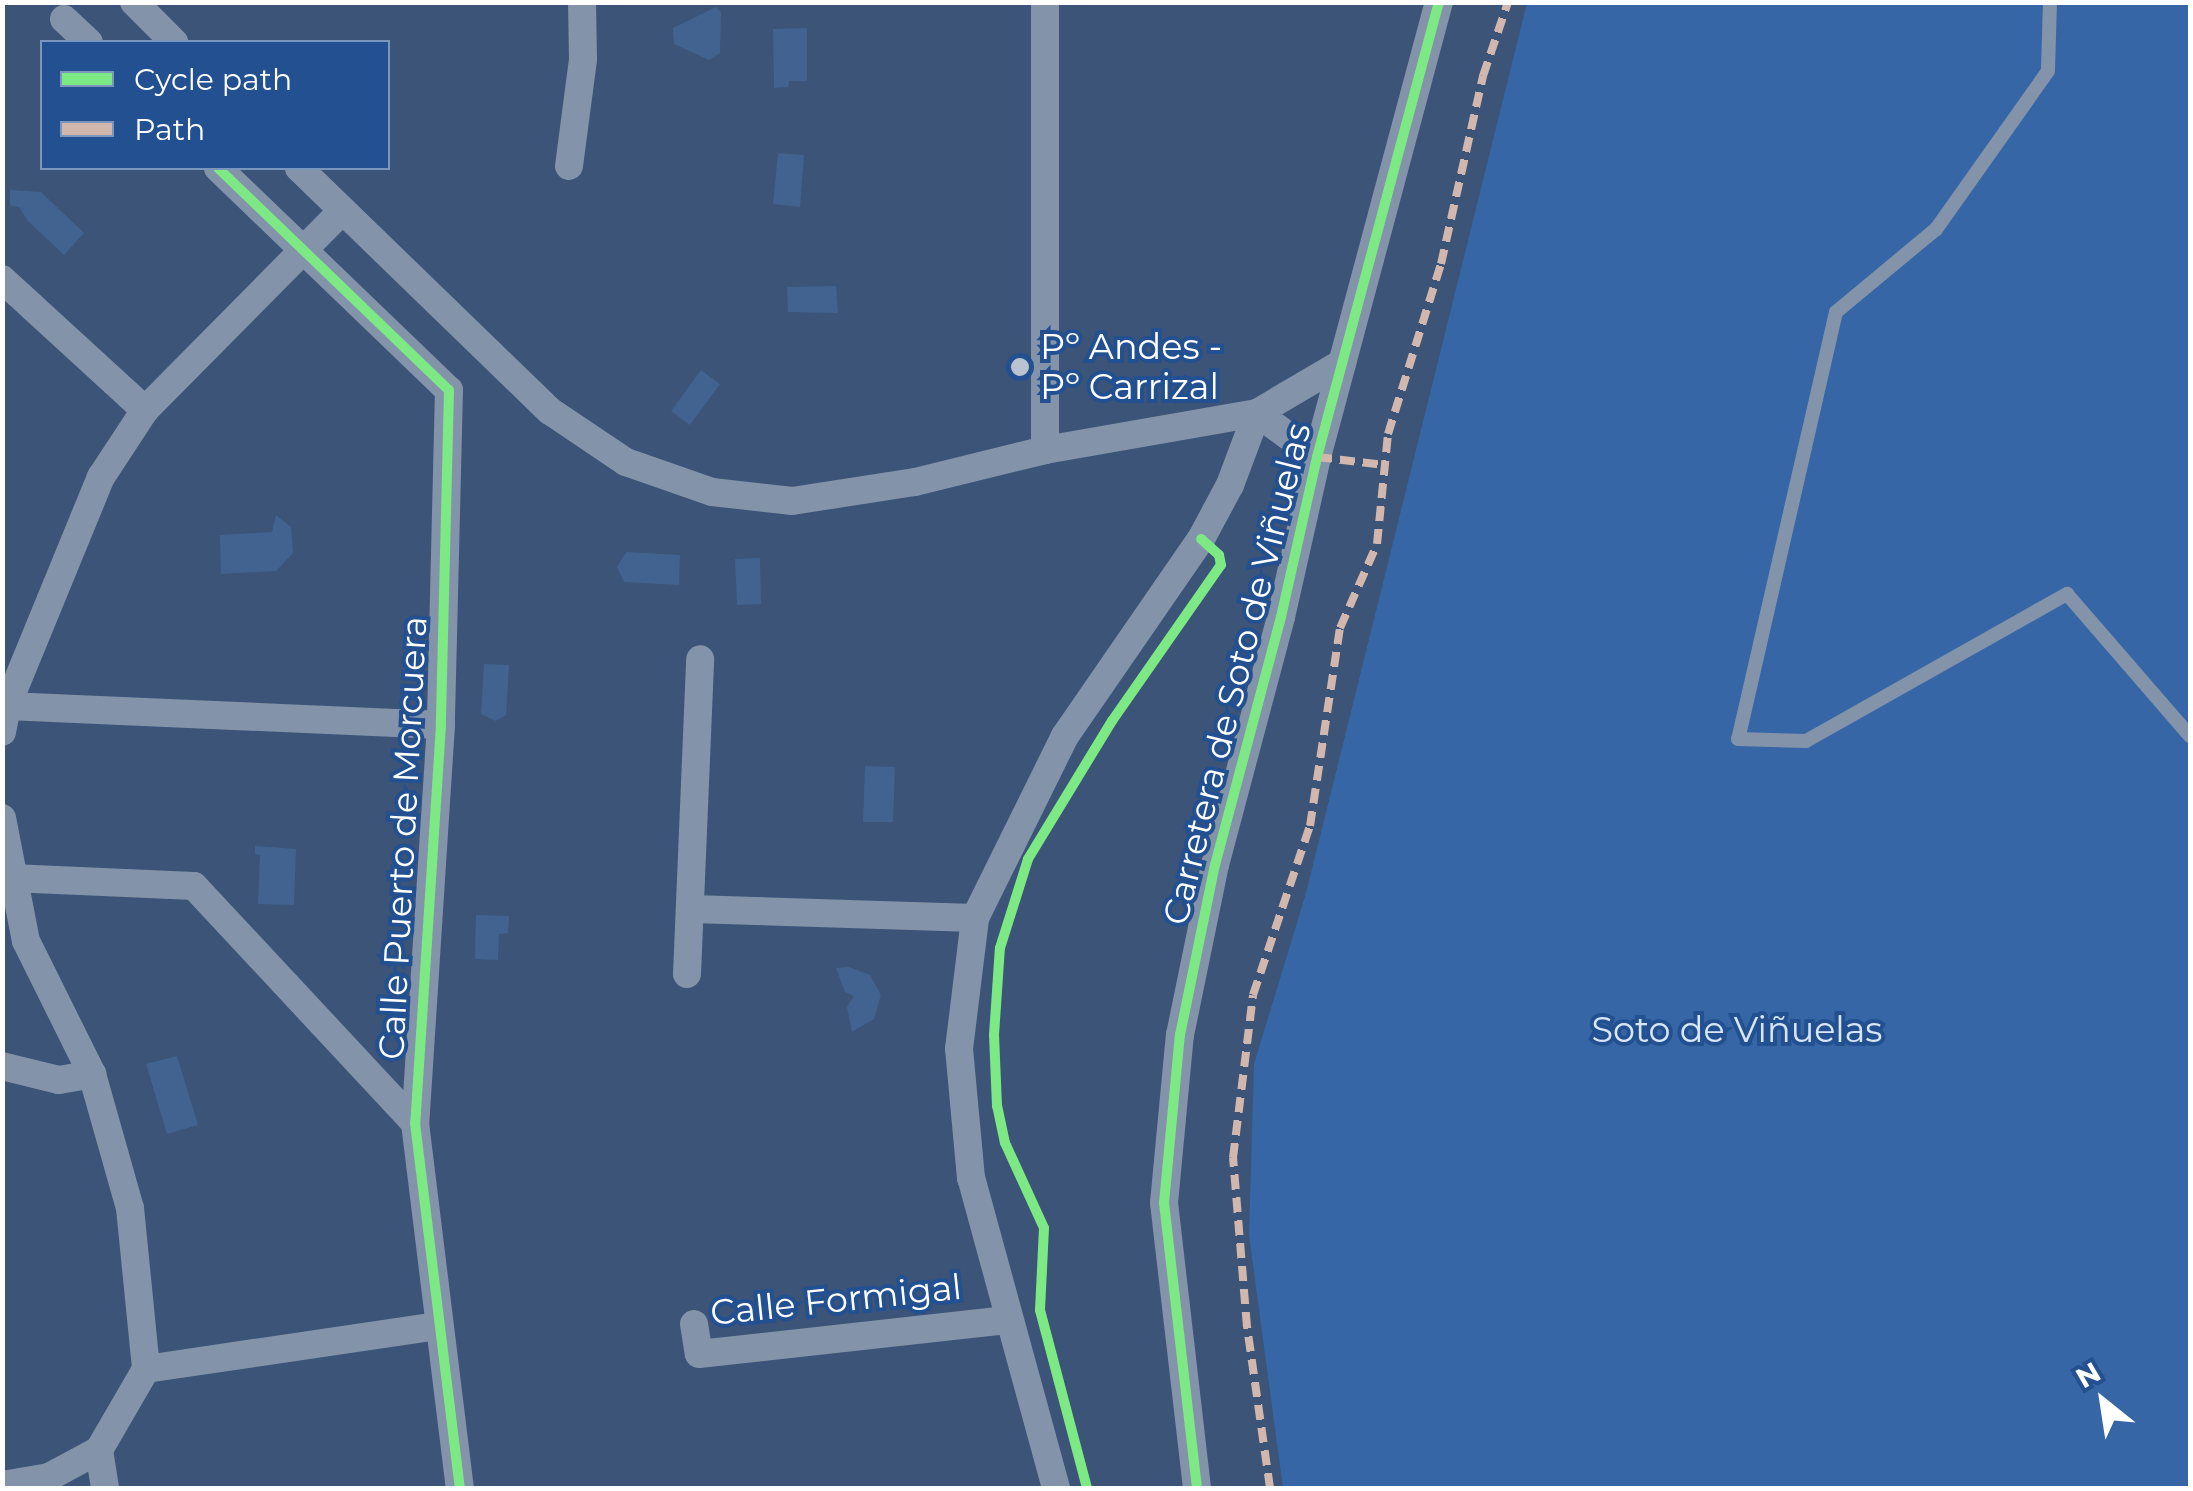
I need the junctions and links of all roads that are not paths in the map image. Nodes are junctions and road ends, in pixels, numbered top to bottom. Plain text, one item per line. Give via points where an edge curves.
1 (134, 2) edge
2 (582, 2) edge
3 (1045, 2) edge
4 (1440, 2) edge
5 (2050, 2) edge
6 (64, 18) dead end
7 (87, 40) edge
8 (172, 40) edge
9 (569, 166) dead end
10 (220, 170) edge
11 (300, 170) edge
12 (342, 211) junction
13 (302, 250) junction
14 (2, 280) edge
15 (1342, 363) junction
16 (145, 410) junction
17 (1257, 413) junction
18 (1045, 450) junction
19 (1316, 457) junction
20 (700, 659) dead end
21 (5, 719) edge
22 (441, 725) junction
23 (2190, 736) edge
24 (2, 818) edge
25 (11, 878) junction
26 (692, 908) junction
27 (976, 918) junction
28 (687, 974) dead end
29 (2, 1066) edge
30 (92, 1074) junction
31 (414, 1123) junction
32 (1008, 1320) junction
33 (694, 1324) dead end
34 (437, 1326) junction
35 (146, 1369) junction
36 (99, 1450) junction
37 (2, 1484) edge
38 (105, 1488) edge
39 (460, 1488) edge
40 (1056, 1488) edge
41 (1197, 1488) edge

1 - 8 street
2 - 9 street via 584,58
3 - 18 street
4 - 15 street, Carretera de Soto de Viñuelas
5 - 23 lane via 2048,71 1936,229 1836,312 1738,738 1806,741 2067,594
6 - 7 street
10 - 13 street, Calle Puerto de Morcuera
11 - 12 street
12 - 13 street
12 - 18 street via 550,412 626,462 712,492 792,501 914,482
13 - 16 street
13 - 22 street, Calle Puerto de Morcuera via 449,390
14 - 16 street
15 - 17 street
15 - 19 street, Carretera de Soto de Viñuelas
16 - 21 street via 101,478
17 - 18 street
17 - 19 street
17 - 27 street via 1201,539 1065,736
19 - 41 street, Carretera de Soto de Viñuelas via 1180,1035 1164,1203
20 - 26 street
21 - 22 street
22 - 31 street, Calle Puerto de Morcuera
24 - 25 street
25 - 30 street via 26,942
25 - 31 street via 194,886
26 - 27 street
26 - 28 street
27 - 32 street via 959,1050 971,1178
29 - 30 street via 59,1080
30 - 35 street via 130,1208
31 - 34 street, Calle Puerto de Morcuera
32 - 33 street, Calle Formigal via 699,1354
32 - 40 street
34 - 35 street
34 - 39 street, Calle Puerto de Morcuera
35 - 36 street
36 - 37 street via 49,1477
36 - 38 street

